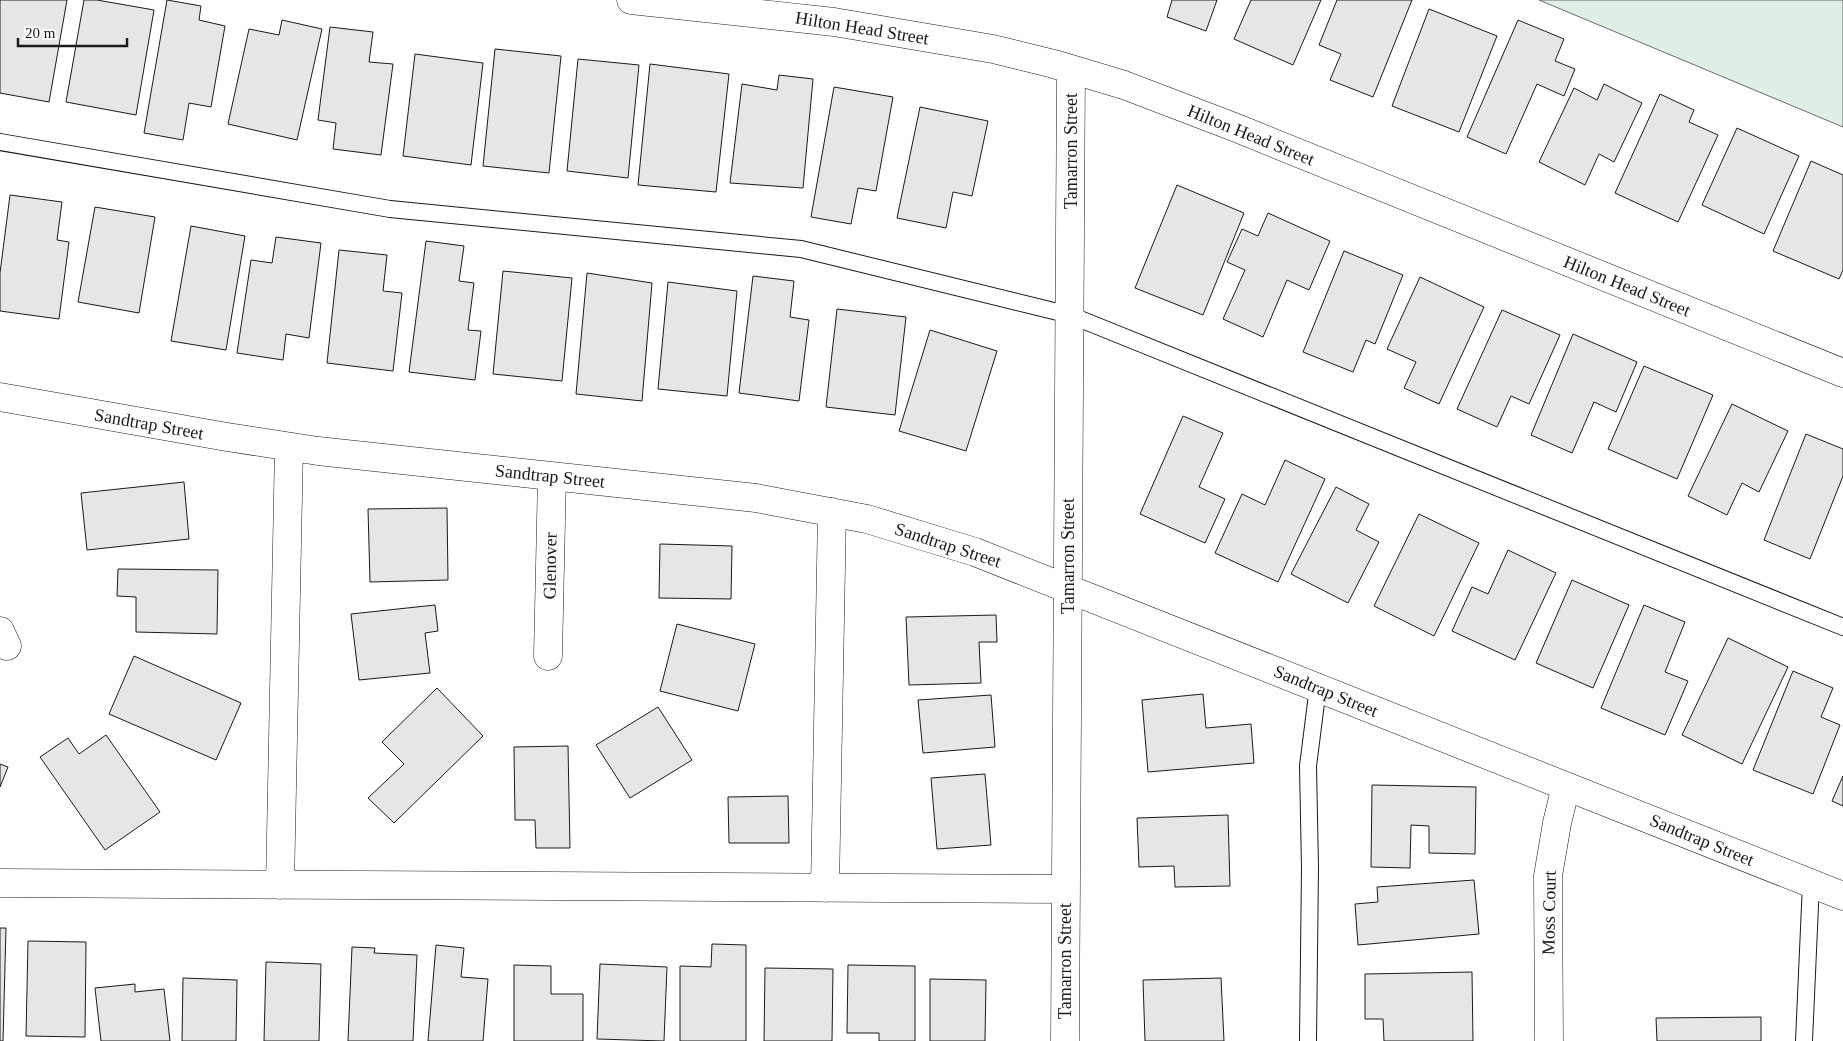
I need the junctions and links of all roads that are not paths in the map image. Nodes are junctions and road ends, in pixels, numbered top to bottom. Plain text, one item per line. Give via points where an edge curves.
1 (631, 0) edge
2 (1071, 70) junction
3 (0, 142) edge
4 (1070, 315) junction
5 (1843, 373) edge
6 (0, 397) edge
7 (289, 446) junction
8 (552, 476) junction
9 (832, 512) junction
10 (1068, 588) junction
11 (1843, 627) edge
12 (548, 656) dead end
13 (1318, 687) junction
14 (1566, 786) junction
15 (0, 883) edge
16 (1811, 883) junction
17 (280, 884) junction
18 (825, 888) junction
19 (1066, 889) junction
20 (1843, 896) edge
21 (1064, 1041) edge
22 (1308, 1041) edge
23 (1549, 1041) edge
24 (1804, 1041) edge

1 - 2 street, Hilton Head Street via 834,22 993,49
2 - 4 street, Tamarron Street
2 - 5 street, Hilton Head Street via 1234,127
3 - 4 lane via 390,209 801,249
4 - 10 street, Tamarron Street
4 - 11 lane
6 - 7 street, Sandtrap Street
7 - 8 street, Sandtrap Street
7 - 17 street
8 - 9 street, Sandtrap Street via 756,498
8 - 12 street, Glenover
9 - 10 street, Sandtrap Street via 975,552
9 - 18 street
10 - 13 street, Sandtrap Street
10 - 19 street, Tamarron Street
13 - 14 street, Sandtrap Street
13 - 22 lane via 1308,766
14 - 16 street, Sandtrap Street
14 - 23 street, Moss Court via 1548,876
15 - 17 street
16 - 20 street, Sandtrap Street
16 - 24 lane
17 - 18 street
18 - 19 street
19 - 21 street, Tamarron Street

